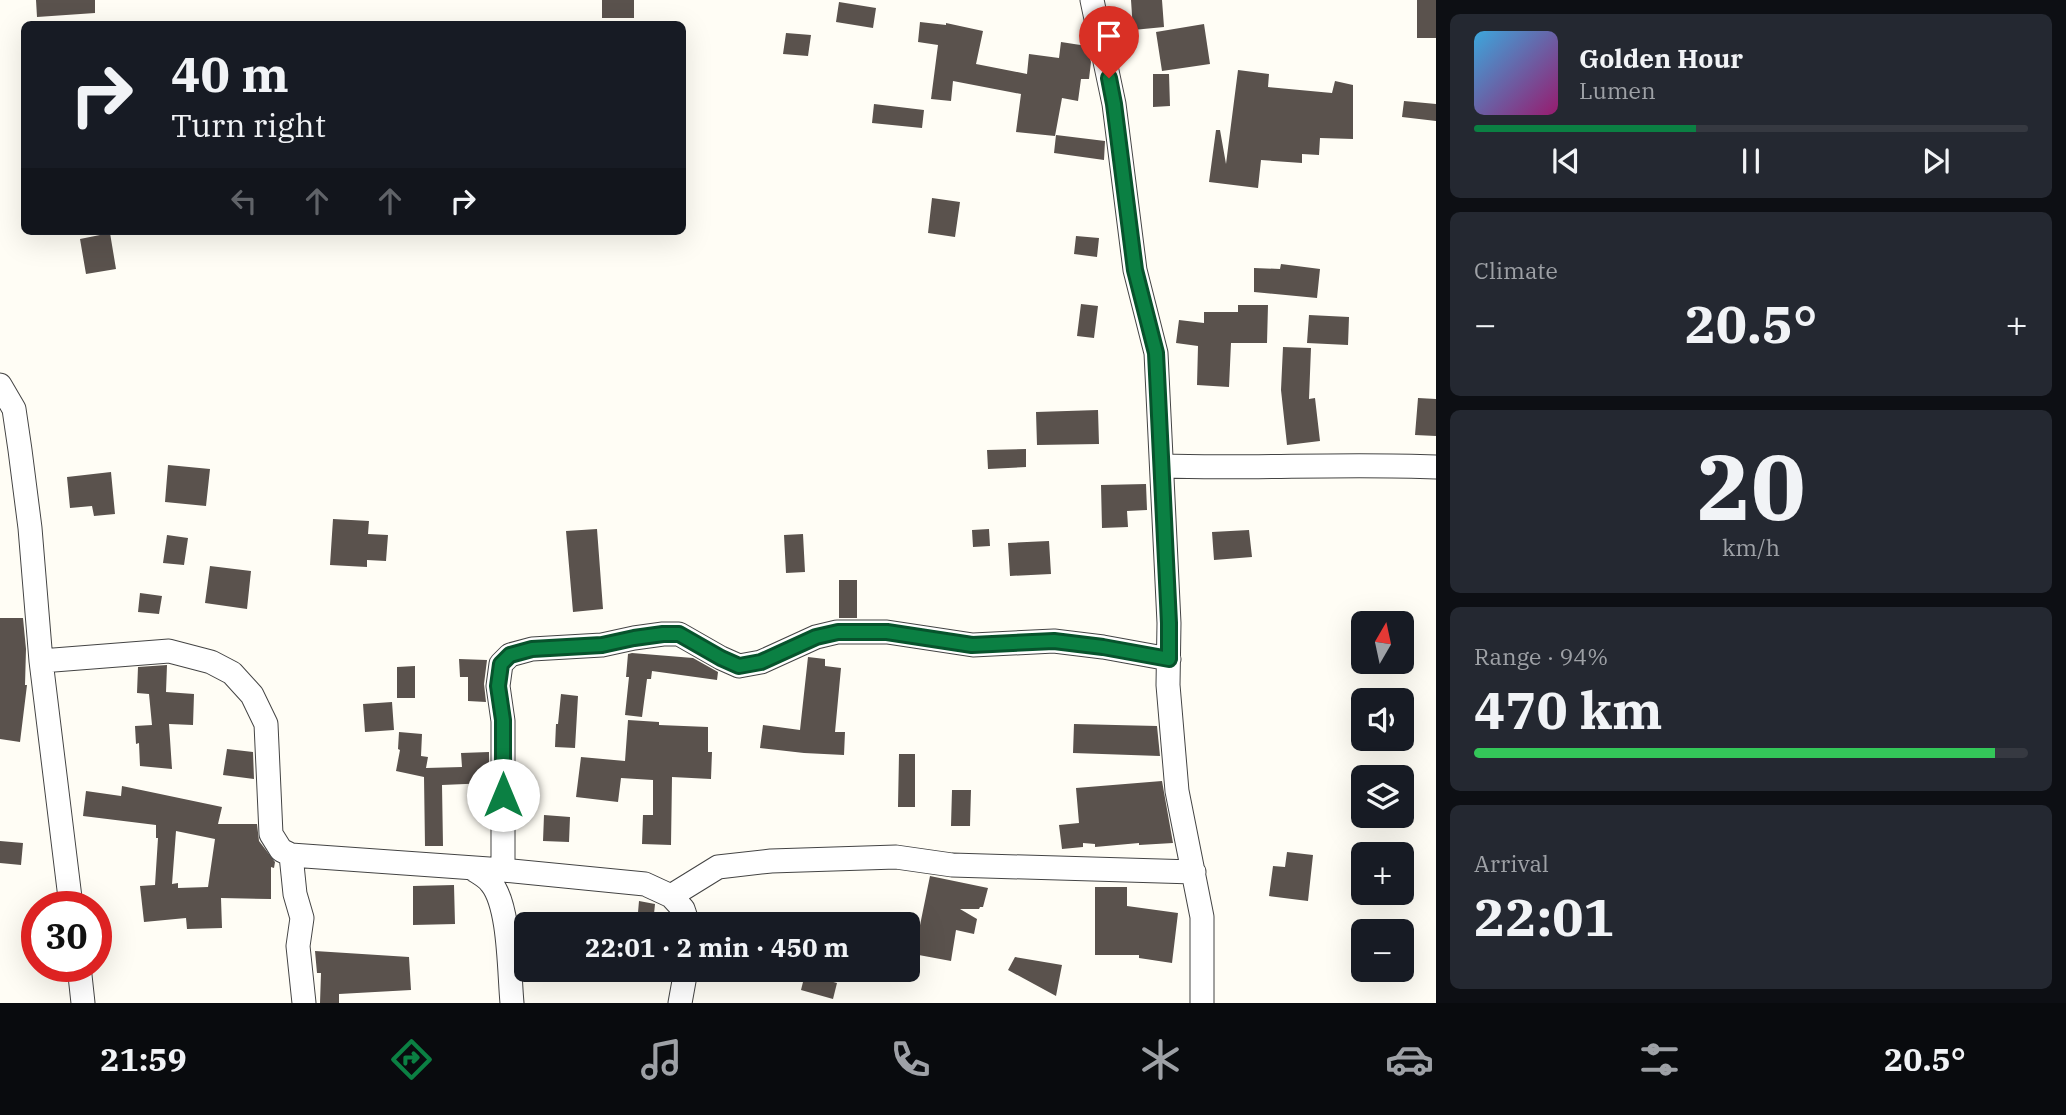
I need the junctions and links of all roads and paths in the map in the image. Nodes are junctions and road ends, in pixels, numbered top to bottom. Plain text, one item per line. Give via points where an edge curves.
1 (1092, 0) edge
2 (0, 385) edge
3 (1162, 466) junction
4 (1436, 467) edge
5 (1169, 659) junction
6 (41, 661) junction
7 (290, 855) junction
8 (473, 869) junction
9 (503, 870) junction
10 (1194, 872) junction
11 (69, 891) edge
12 (671, 896) junction
13 (684, 912) edge
14 (81, 982) edge
15 (684, 982) edge
16 (83, 1003) edge
17 (304, 1003) edge
18 (512, 1003) edge
19 (680, 1003) edge
20 (1202, 1003) edge

1 - 3 street via 1114,104 1135,270 1156,353
2 - 6 street via 14,409
3 - 4 street
3 - 5 street
5 - 9 street via 1054,641 972,645 887,632 816,637 761,662 739,666 679,634 510,655 501,664 498,686 503,720
5 - 10 street via 1177,791
6 - 7 street via 169,651 232,673 251,695 266,724 271,834
6 - 11 street
7 - 8 street
7 - 17 street via 302,918 298,946
8 - 9 street
8 - 18 street via 491,882 500,899
9 - 12 street via 645,884
10 - 12 street via 952,865 896,857 771,861 718,867
10 - 20 street via 1202,917
12 - 13 street
14 - 16 street
15 - 19 street

